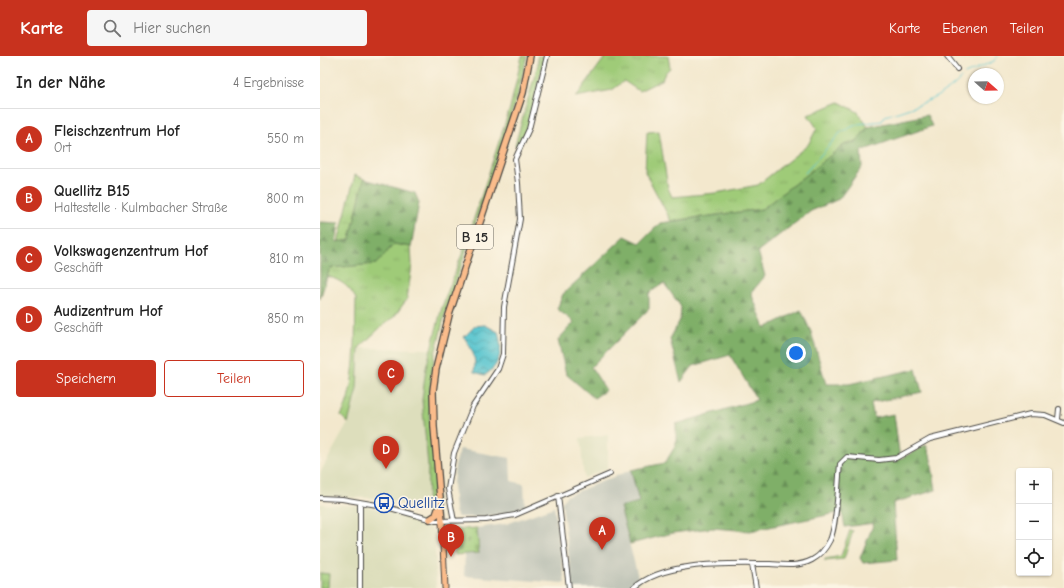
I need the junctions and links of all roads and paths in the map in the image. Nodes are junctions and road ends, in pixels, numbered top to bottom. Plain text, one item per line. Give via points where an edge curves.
1 (530, 56) edge
2 (547, 56) edge
3 (947, 56) edge
4 (957, 69) dead end
5 (1059, 409) dead end
6 (1058, 419) junction
7 (1064, 423) edge
8 (610, 474) dead end
9 (558, 496) junction
10 (320, 498) edge
11 (441, 501) junction
12 (360, 502) junction
13 (430, 520) junction
14 (454, 521) junction
15 (442, 522) junction
16 (752, 564) junction
17 (360, 588) edge
18 (445, 588) edge
19 (569, 588) edge
20 (634, 588) edge
21 (756, 588) edge

1 - 11 highway, B 15 via 523,93 449,315 436,368 433,420
2 - 14 street via 529,129 515,159 520,219 504,307 503,354 498,369 472,406 451,467 448,489
3 - 4 street
5 - 6 street
6 - 7 street
6 - 16 street via 1030,414 930,439 896,458 879,460 847,457 840,464 830,539 820,554 798,565
8 - 9 street
9 - 14 street via 515,515
9 - 19 street
10 - 12 street
11 - 13 highway via 436,515
11 - 15 highway, B 15
12 - 13 street via 390,507
12 - 17 street
13 - 15 street
14 - 15 street
15 - 18 main road, B 15
16 - 20 street via 733,563 672,570 648,578
16 - 21 street

